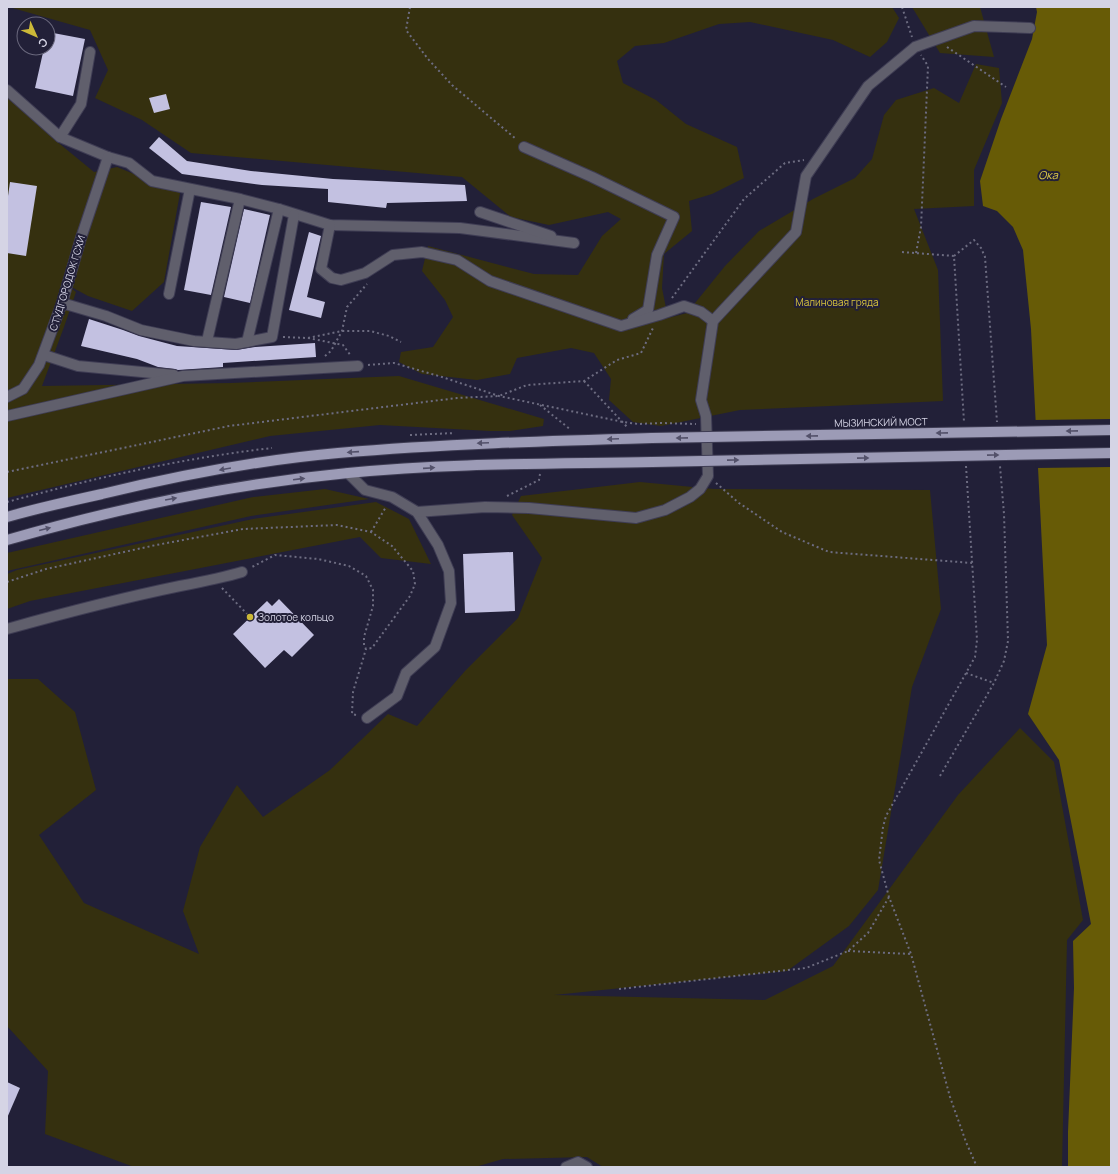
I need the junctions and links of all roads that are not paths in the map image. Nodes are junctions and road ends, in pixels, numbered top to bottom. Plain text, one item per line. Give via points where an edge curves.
1 (1030, 28) dead end
2 (90, 52) dead end
3 (7, 90) edge
4 (60, 137) junction
5 (524, 147) road end
6 (108, 157) junction
7 (190, 189) junction
8 (240, 199) junction
9 (279, 209) junction
10 (480, 212) dead end
11 (294, 215) junction
12 (330, 225) junction
13 (169, 294) dead end
14 (62, 303) junction
15 (713, 321) junction
16 (621, 326) junction
17 (206, 342) junction
18 (248, 342) junction
19 (44, 355) junction
20 (358, 366) road end
21 (183, 376) junction
22 (7, 396) edge
23 (7, 416) edge
24 (1111, 430) edge
25 (1111, 453) edge
26 (348, 473) junction
27 (417, 512) junction
28 (7, 517) edge
29 (7, 540) edge
30 (242, 572) road end
31 (7, 628) edge
32 (367, 718) road end
33 (566, 1167) edge
34 (587, 1167) edge

1 - 15 lane via 974,26 936,39 915,47 868,86 806,176 796,232
2 - 4 lane via 81,104
3 - 4 lane
4 - 6 lane
5 - 16 lane via 674,217 657,255 648,310
6 - 7 lane via 128,163 152,181
6 - 14 lane, СТУДГОРОДОК ГСХИ
7 - 8 lane
7 - 13 lane
8 - 9 lane
8 - 17 lane
9 - 11 lane
9 - 18 lane
10 - 12 lane via 574,243 460,228
11 - 12 lane
11 - 18 lane via 272,337
12 - 16 lane via 321,269 332,278 341,280 365,273 393,255 422,252 457,260 490,281
14 - 17 lane via 141,330
14 - 19 lane, СТУДГОРОДОК ГСХИ
15 - 16 lane via 702,312 684,306
15 - 27 lane via 701,400 707,426 708,476 700,489 690,497 665,510 636,518 529,508 485,507
17 - 18 lane
19 - 21 lane via 78,366
19 - 22 lane, СТУДГОРОДОК ГСХИ via 23,389
20 - 21 lane
21 - 23 lane
24 -> 28 main road, МЫЗИНСКИЙ МОСТ, bridge via 453,444 329,454 248,465 156,481
26 -> 25 main road, bridge via 542,464
26 - 27 lane via 365,490 392,497
29 -> 26 main road via 161,501 244,486
27 - 32 lane via 438,545 449,571 451,603 435,647 406,674 397,696
30 - 31 lane
33 - 34 lane via 578,1162

